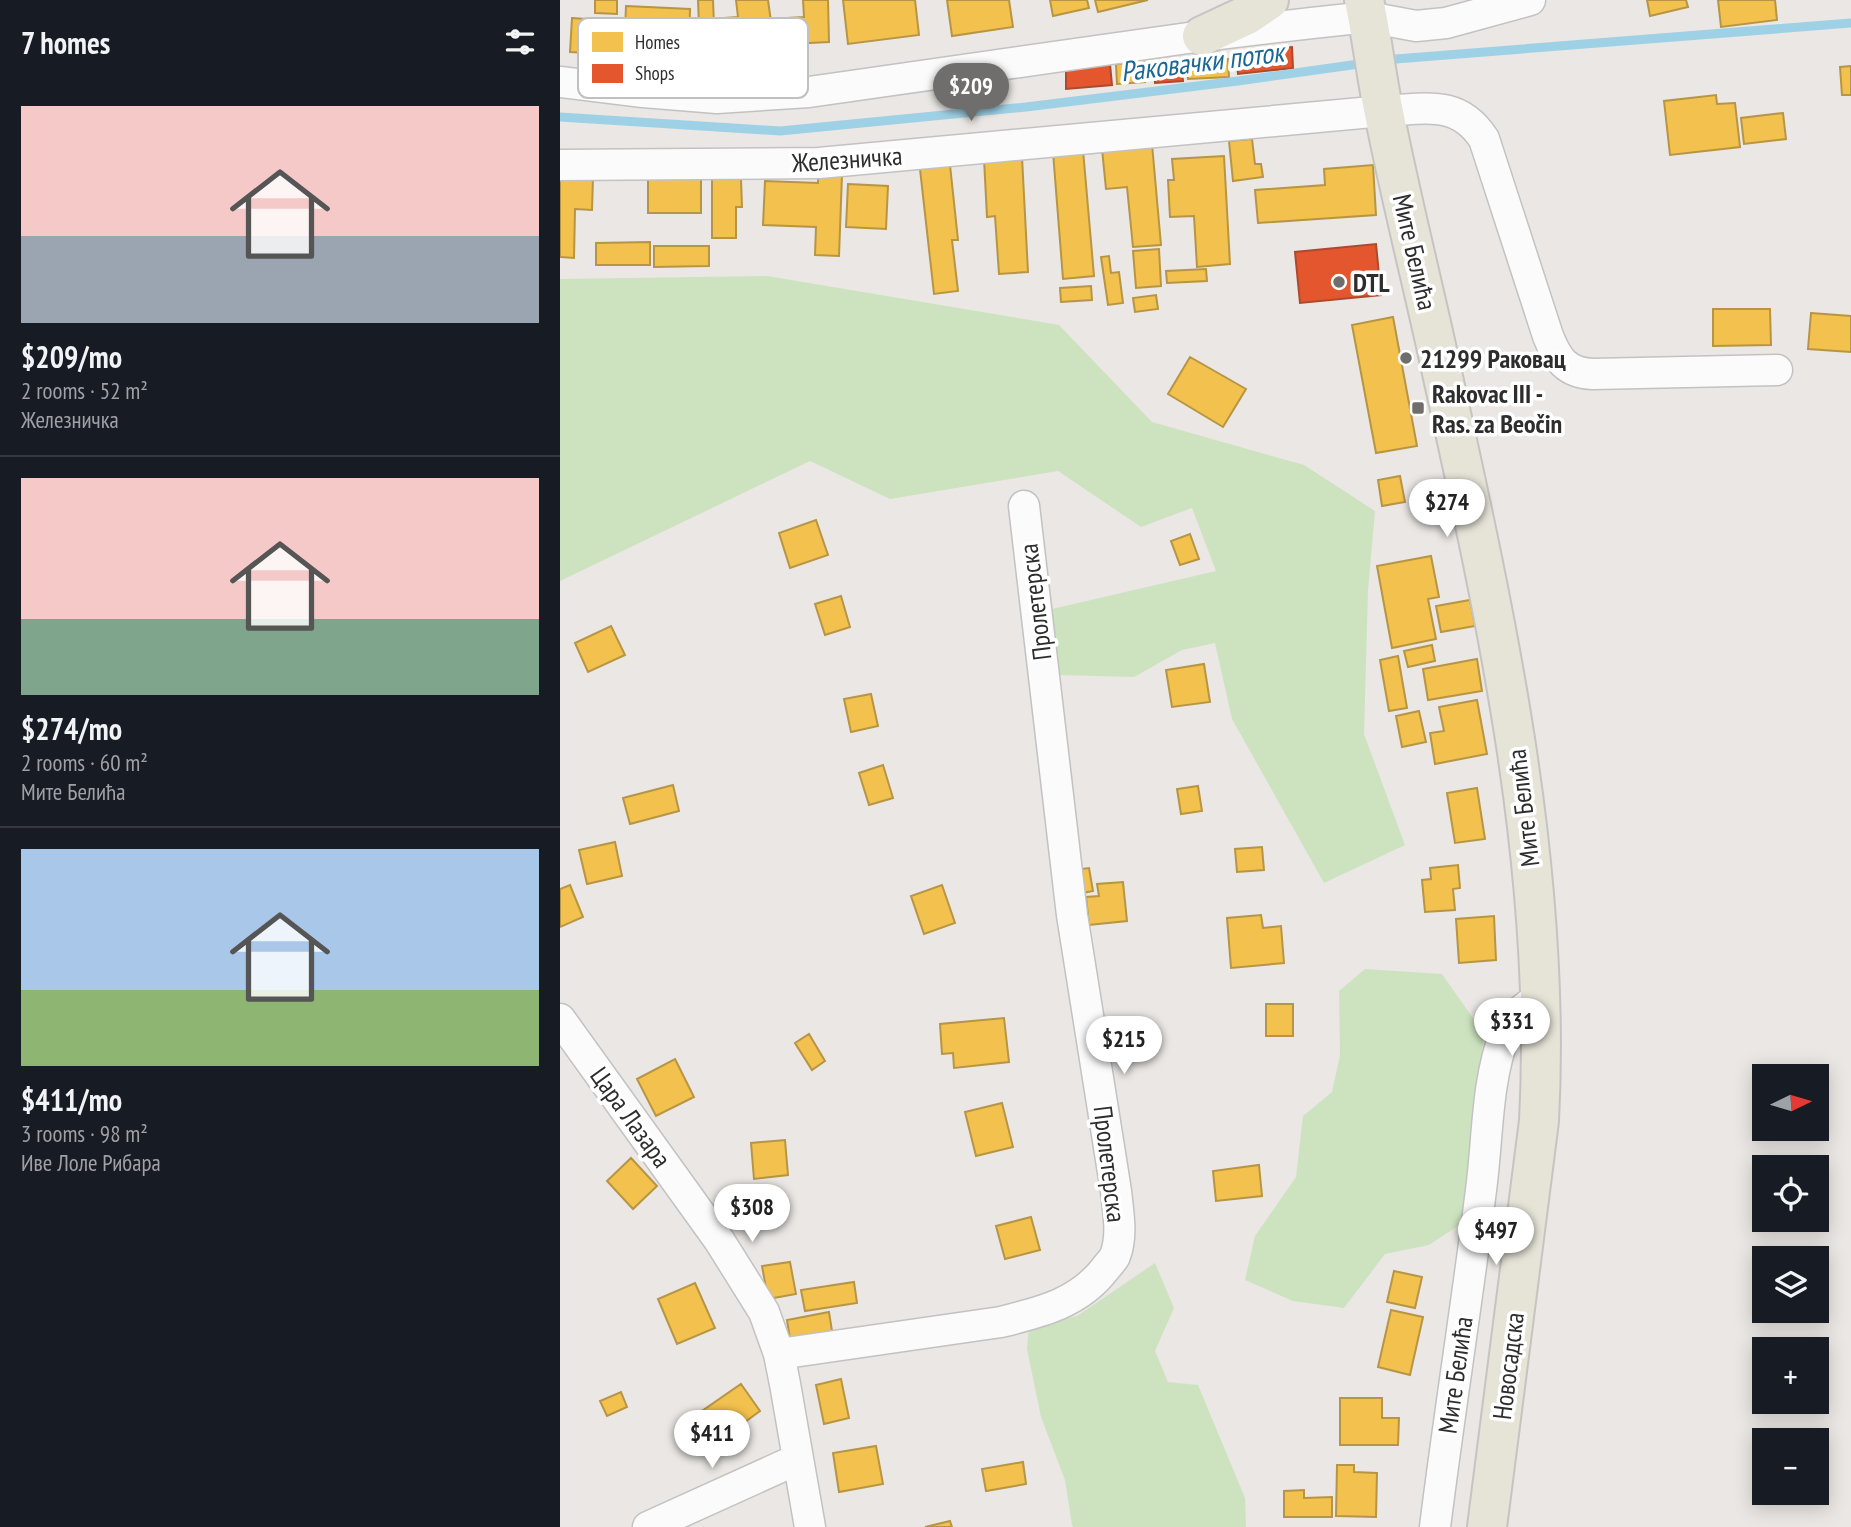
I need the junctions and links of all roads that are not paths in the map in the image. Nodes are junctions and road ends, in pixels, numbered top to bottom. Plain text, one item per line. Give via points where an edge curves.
1 (1269, 0) edge
2 (1530, 0) edge
3 (1368, 20) edge
4 (1202, 36) junction
5 (560, 82) edge
6 (578, 84) edge
7 (808, 92) edge
8 (1381, 96) junction
9 (560, 165) edge
10 (1777, 370) dead end
11 (1024, 506) dead end
12 (1541, 996) junction
13 (560, 1019) edge
14 (779, 1353) junction
15 (798, 1459) junction
16 (648, 1527) edge
17 (810, 1527) edge
18 (1435, 1527) edge
19 (1487, 1527) edge

1 - 4 main road
2 - 3 street via 1416,26
3 - 4 street
3 - 8 main road, Мите Белића
4 - 7 street
5 - 6 street
8 - 9 street, Железничка via 819,163
8 - 10 street, Железничка via 1457,112 1485,139 1551,344 1569,369 1580,374
8 - 12 main road, Мите Белића via 1510,699
11 - 14 street, Пролетерска via 1072,915 1116,1191 1120,1228 1115,1256 1096,1281 1069,1301 1035,1313 1001,1322
12 - 18 street, Мите Белића via 1513,1018 1491,1087 1482,1188
12 - 19 main road, Новосадска via 1539,1121
13 - 14 street, Цара Лазара via 719,1240 764,1312
14 - 15 street, Цара Лазара
15 - 16 street
15 - 17 street, Цара Лазара

